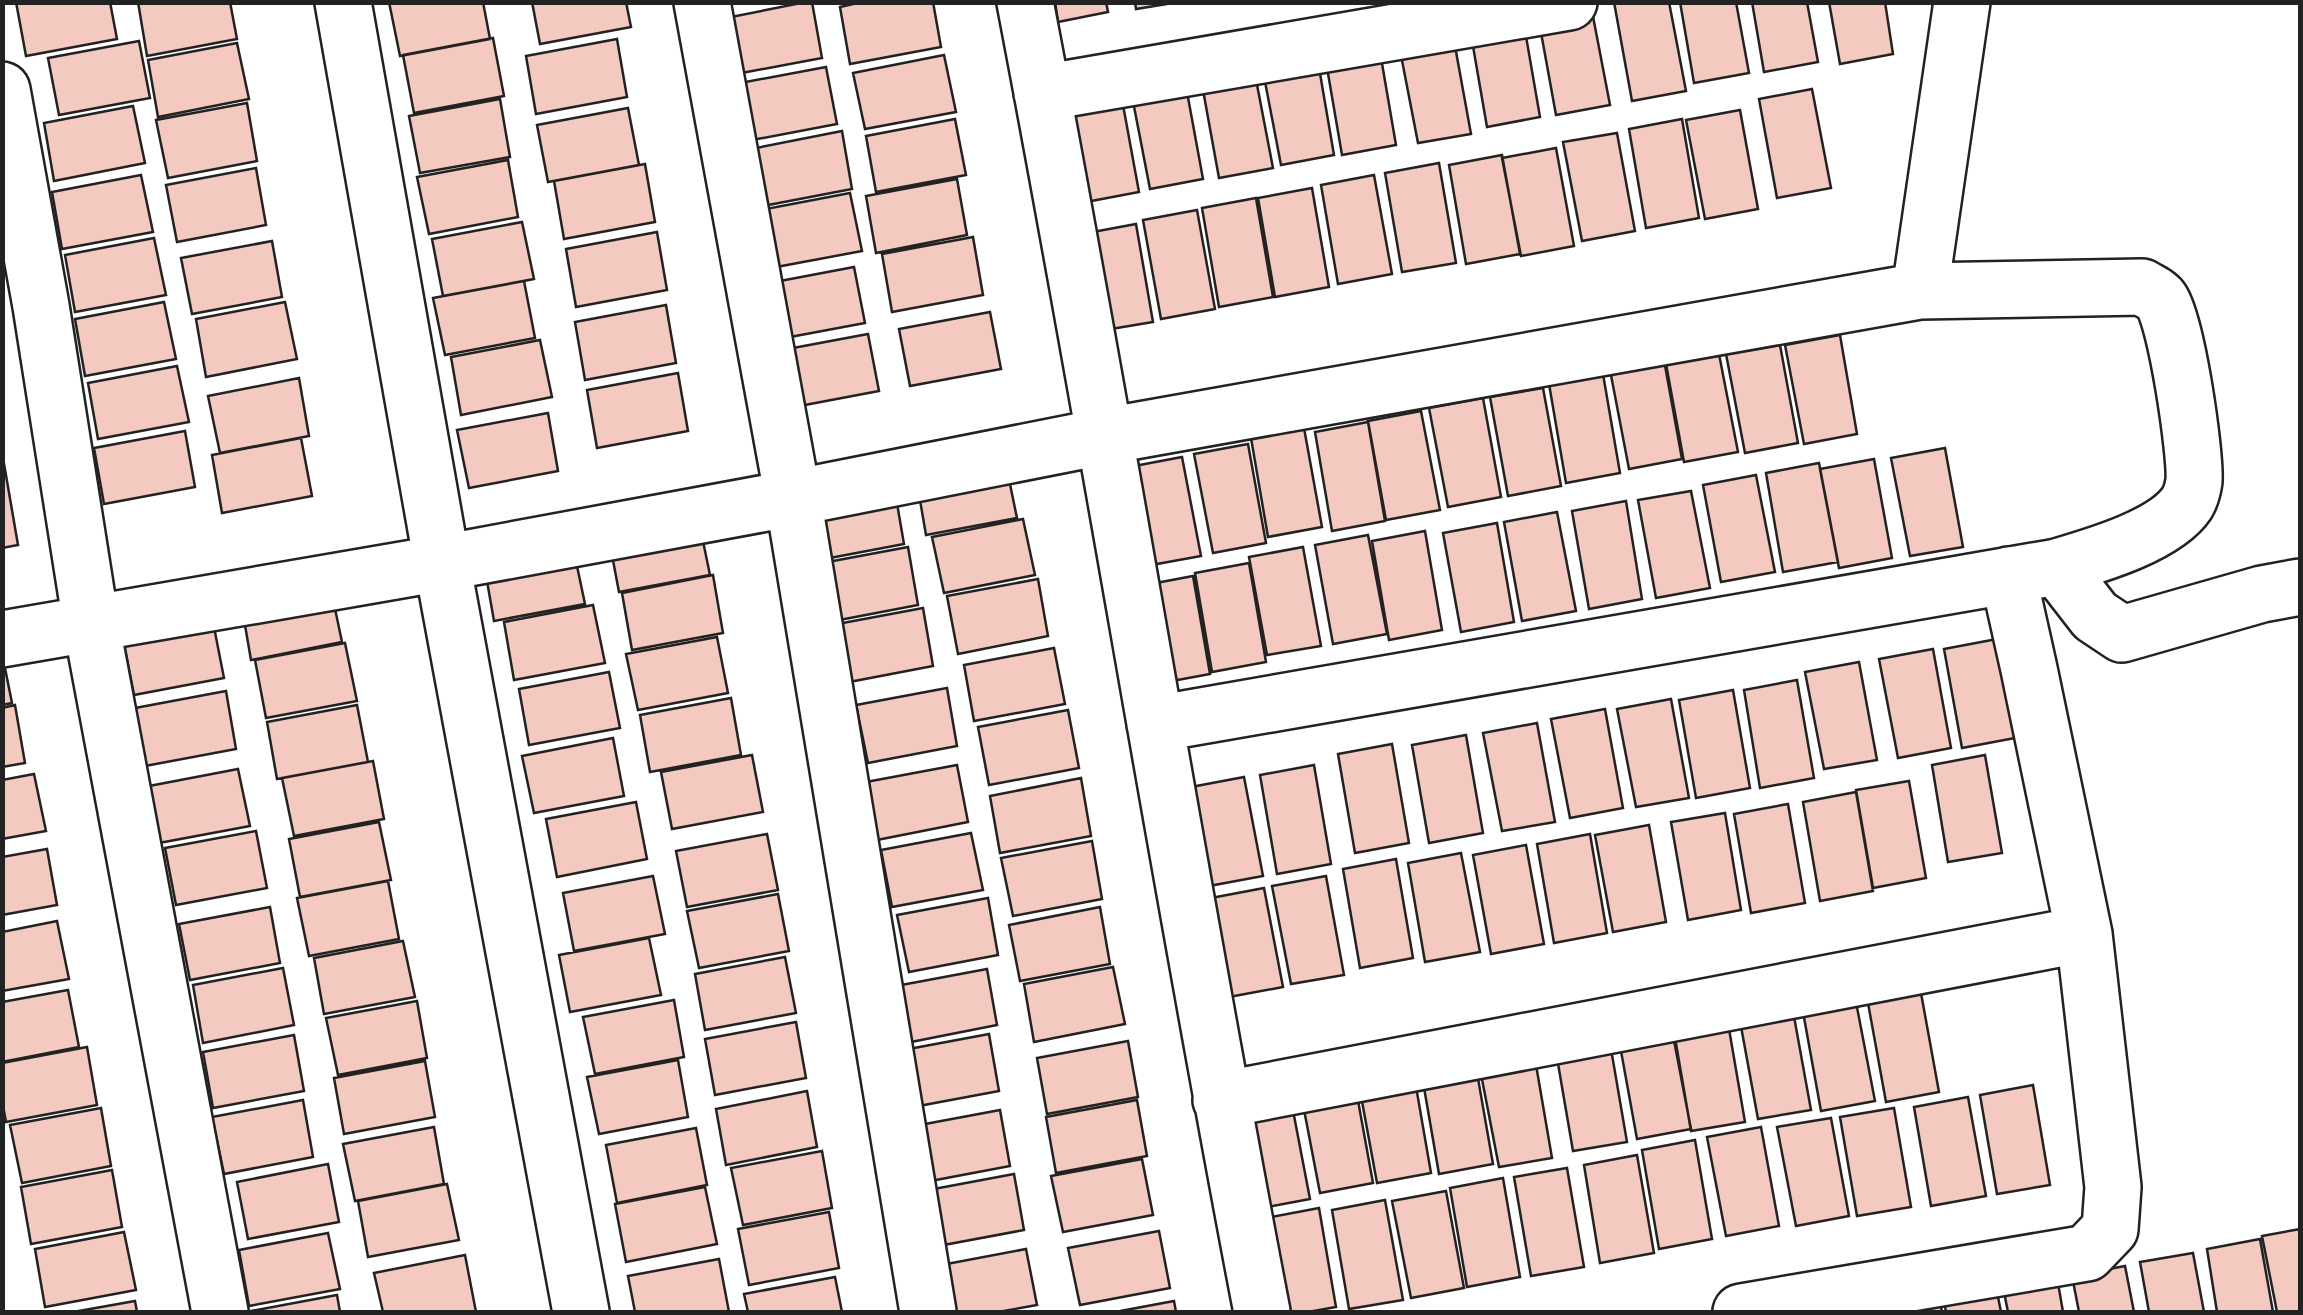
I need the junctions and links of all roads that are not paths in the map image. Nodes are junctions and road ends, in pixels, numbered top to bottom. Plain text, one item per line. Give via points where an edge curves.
1 (343, 2) edge
2 (702, 2) edge
3 (1025, 2) edge
4 (1569, 2) edge
5 (1962, 2) edge
6 (2, 90) edge
7 (1042, 93) junction
8 (1920, 291) junction
9 (22, 310) edge
10 (1106, 436) junction
11 (792, 498) junction
12 (442, 563) junction
13 (2032, 571) junction
14 (2300, 587) edge
15 (91, 623) junction
16 (2, 639) edge
17 (1154, 724) junction
18 (2084, 934) junction
19 (1221, 1100) junction
20 (220, 1312) edge
21 (581, 1312) edge
22 (928, 1312) edge
23 (1262, 1312) edge
24 (1741, 1312) edge

1 - 12 street
2 - 11 street
3 - 7 street
4 - 7 street
5 - 8 street
6 - 9 street
7 - 10 street
8 - 10 street
8 - 13 street via 2142,287 2160,298 2170,317 2192,440 2188,501 2176,516 2134,540
9 - 15 street
10 - 11 street
10 - 17 street
11 - 12 street
11 - 22 street
12 - 15 street
12 - 21 street
13 - 14 street via 2122,634
13 - 17 street
13 - 18 street via 2030,670
15 - 16 street
15 - 20 street
17 - 19 street
18 - 19 street
18 - 24 street via 2113,1187 2110,1229 2088,1253
19 - 23 street

